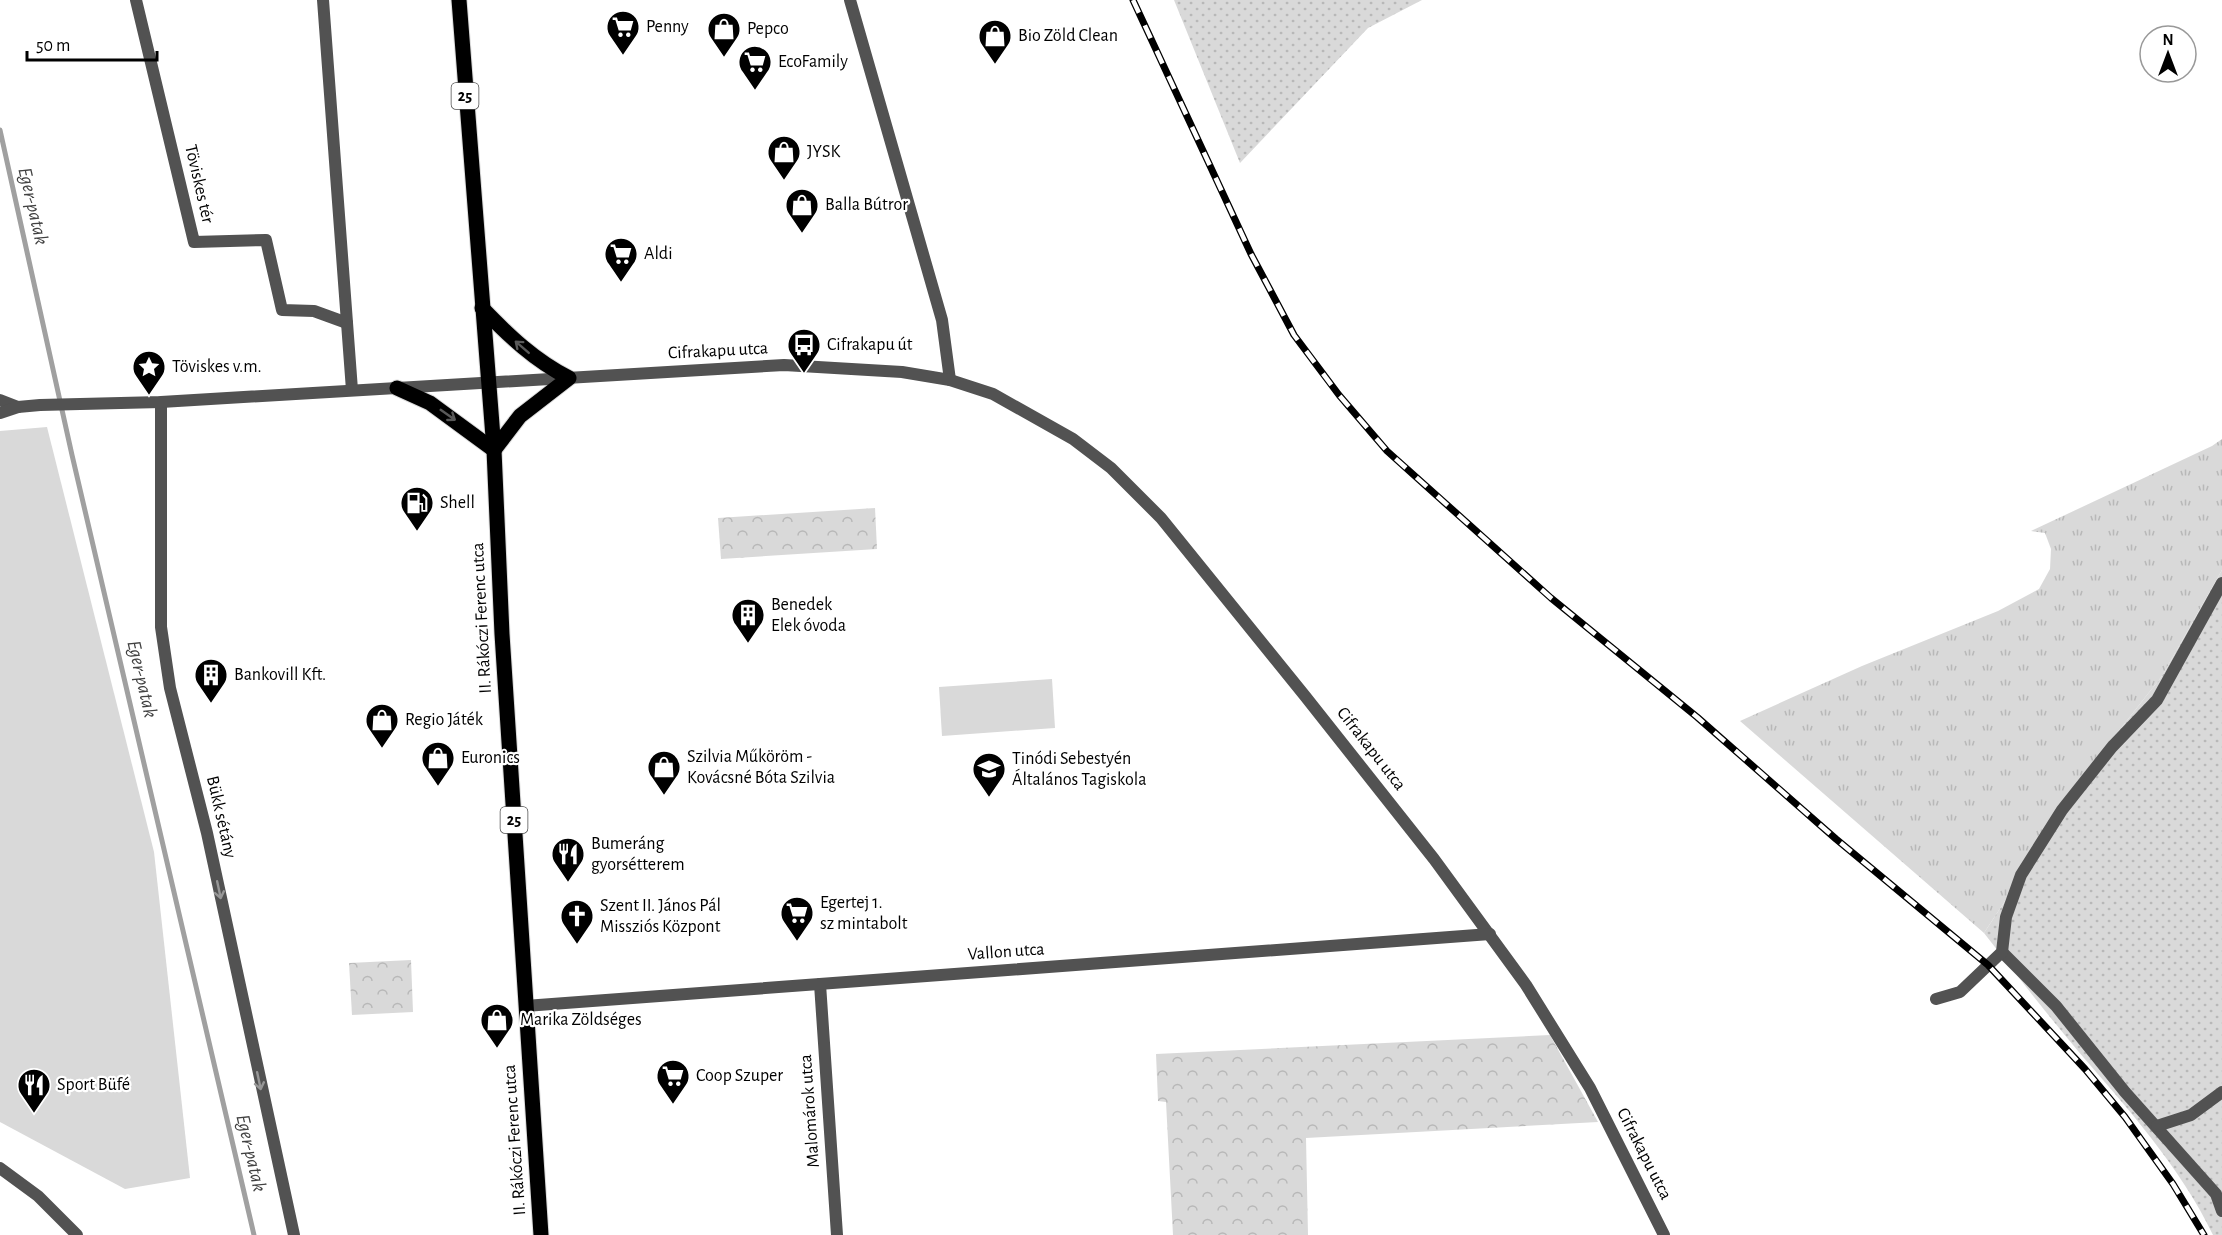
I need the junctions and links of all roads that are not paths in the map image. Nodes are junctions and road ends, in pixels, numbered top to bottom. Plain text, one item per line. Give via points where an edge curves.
1 (136, 0) edge
2 (323, 0) edge
3 (459, 0) edge
4 (850, 0) edge
5 (482, 308) junction
6 (346, 324) junction
7 (569, 378) junction
8 (950, 380) junction
9 (488, 382) junction
10 (398, 388) junction
11 (352, 390) junction
12 (0, 400) edge
13 (161, 402) junction
14 (18, 407) junction
15 (0, 413) edge
16 (494, 450) junction
17 (2222, 583) edge
18 (1490, 934) junction
19 (2002, 952) junction
20 (820, 984) junction
21 (1936, 999) dead end
22 (525, 1005) junction
23 (2222, 1092) edge
24 (2157, 1126) junction
25 (0, 1168) edge
26 (2219, 1194) edge
27 (2222, 1211) edge
28 (77, 1235) edge
29 (294, 1235) edge
30 (541, 1235) edge
31 (837, 1235) edge
32 (1664, 1235) edge

1 - 6 street, Töviskes tér via 194,242 266,240 282,310 314,311
2 - 6 street
3 - 5 main road, II. Rákóczi Ferenc utca / 25
4 - 8 street via 942,320
7 -> 5 main road via 544,365
5 - 9 main road, II. Rákóczi Ferenc utca / 25
6 - 11 street
7 - 8 street, Cifrakapu utca via 784,365 902,372
7 - 9 street, Cifrakapu utca
7 - 16 main road via 520,416
8 - 18 street, Cifrakapu utca via 993,394 1073,439 1111,468 1161,518 1320,714
9 - 10 street
9 - 16 main road, II. Rákóczi Ferenc utca / 25
10 - 11 street
10 -> 16 main road via 430,403
11 - 13 street
12 - 14 street
13 - 14 street
13 -> 29 street, Bükk sétány via 161,627 170,688 207,833
14 - 15 street
16 - 22 main road, II. Rákóczi Ferenc utca / 25 via 501,634
17 - 19 street via 2157,700 2112,747 2062,810 2021,875 2007,917
18 - 20 street, Vallon utca
18 - 32 street, Cifrakapu utca via 1590,1088
19 - 21 street via 1960,992
19 - 24 street via 2056,1005
20 - 22 street, Vallon utca
20 - 31 street, Malomárok utca
22 - 30 main road, II. Rákóczi Ferenc utca / 25
23 - 24 street via 2192,1115
24 - 26 street
25 - 28 street via 38,1196
26 - 27 street

